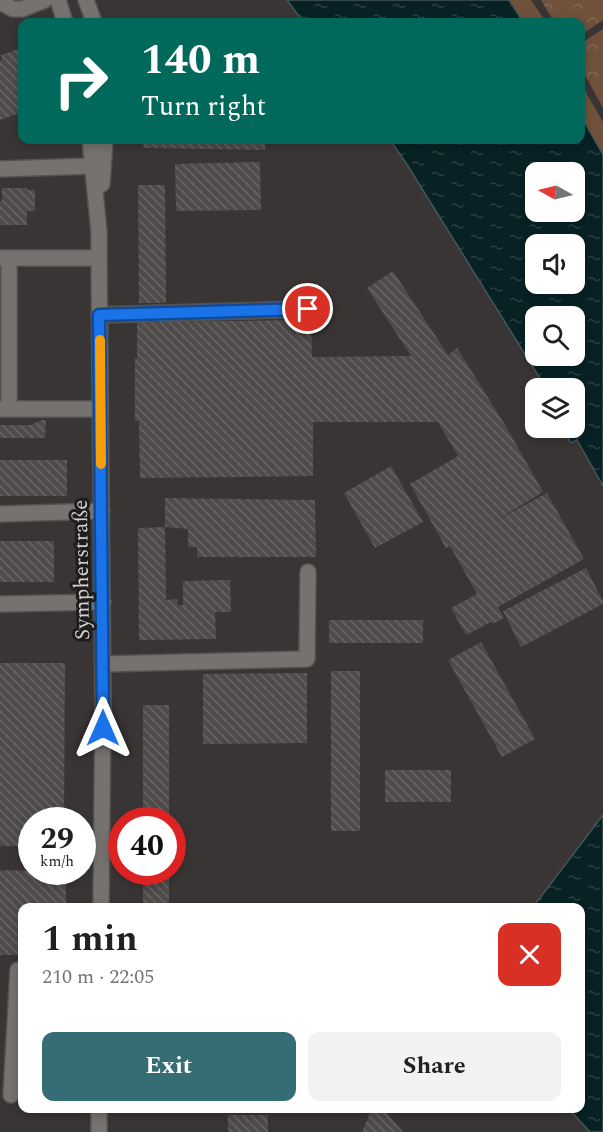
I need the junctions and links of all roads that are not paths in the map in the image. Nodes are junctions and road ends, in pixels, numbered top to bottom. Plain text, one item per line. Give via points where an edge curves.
1 (45, 0) edge
2 (58, 0) edge
3 (86, 0) edge
4 (0, 2) edge
5 (24, 16) edge
6 (64, 18) edge
7 (93, 18) edge
8 (90, 144) edge
9 (105, 144) edge
10 (92, 166) junction
11 (0, 169) edge
12 (99, 232) junction
13 (4, 258) edge
14 (99, 258) junction
15 (308, 309) dead end
16 (99, 315) junction
17 (4, 409) edge
18 (100, 409) junction
19 (102, 511) junction
20 (0, 514) edge
21 (308, 572) dead end
22 (103, 602) junction
23 (0, 604) edge
24 (103, 664) junction
25 (101, 903) edge
26 (18, 970) edge
27 (10, 1095) dead end
28 (99, 1113) edge
29 (99, 1132) edge

1 - 5 street
2 - 6 street
3 - 7 street
4 - 5 street
8 - 10 street, Sympherstraße
9 - 12 street, Sympherstraße
10 - 11 street
10 - 12 street, Sympherstraße
12 - 14 street, Sympherstraße
13 - 14 street
13 - 17 street
14 - 16 street, Sympherstraße
15 - 16 street
16 - 18 street, Sympherstraße
17 - 18 street
18 - 19 street, Sympherstraße
19 - 20 street
19 - 22 street, Sympherstraße
21 - 24 street via 307,659
22 - 23 street
22 - 24 street, Sympherstraße
24 - 25 street, Sympherstraße
26 - 27 street
28 - 29 street

